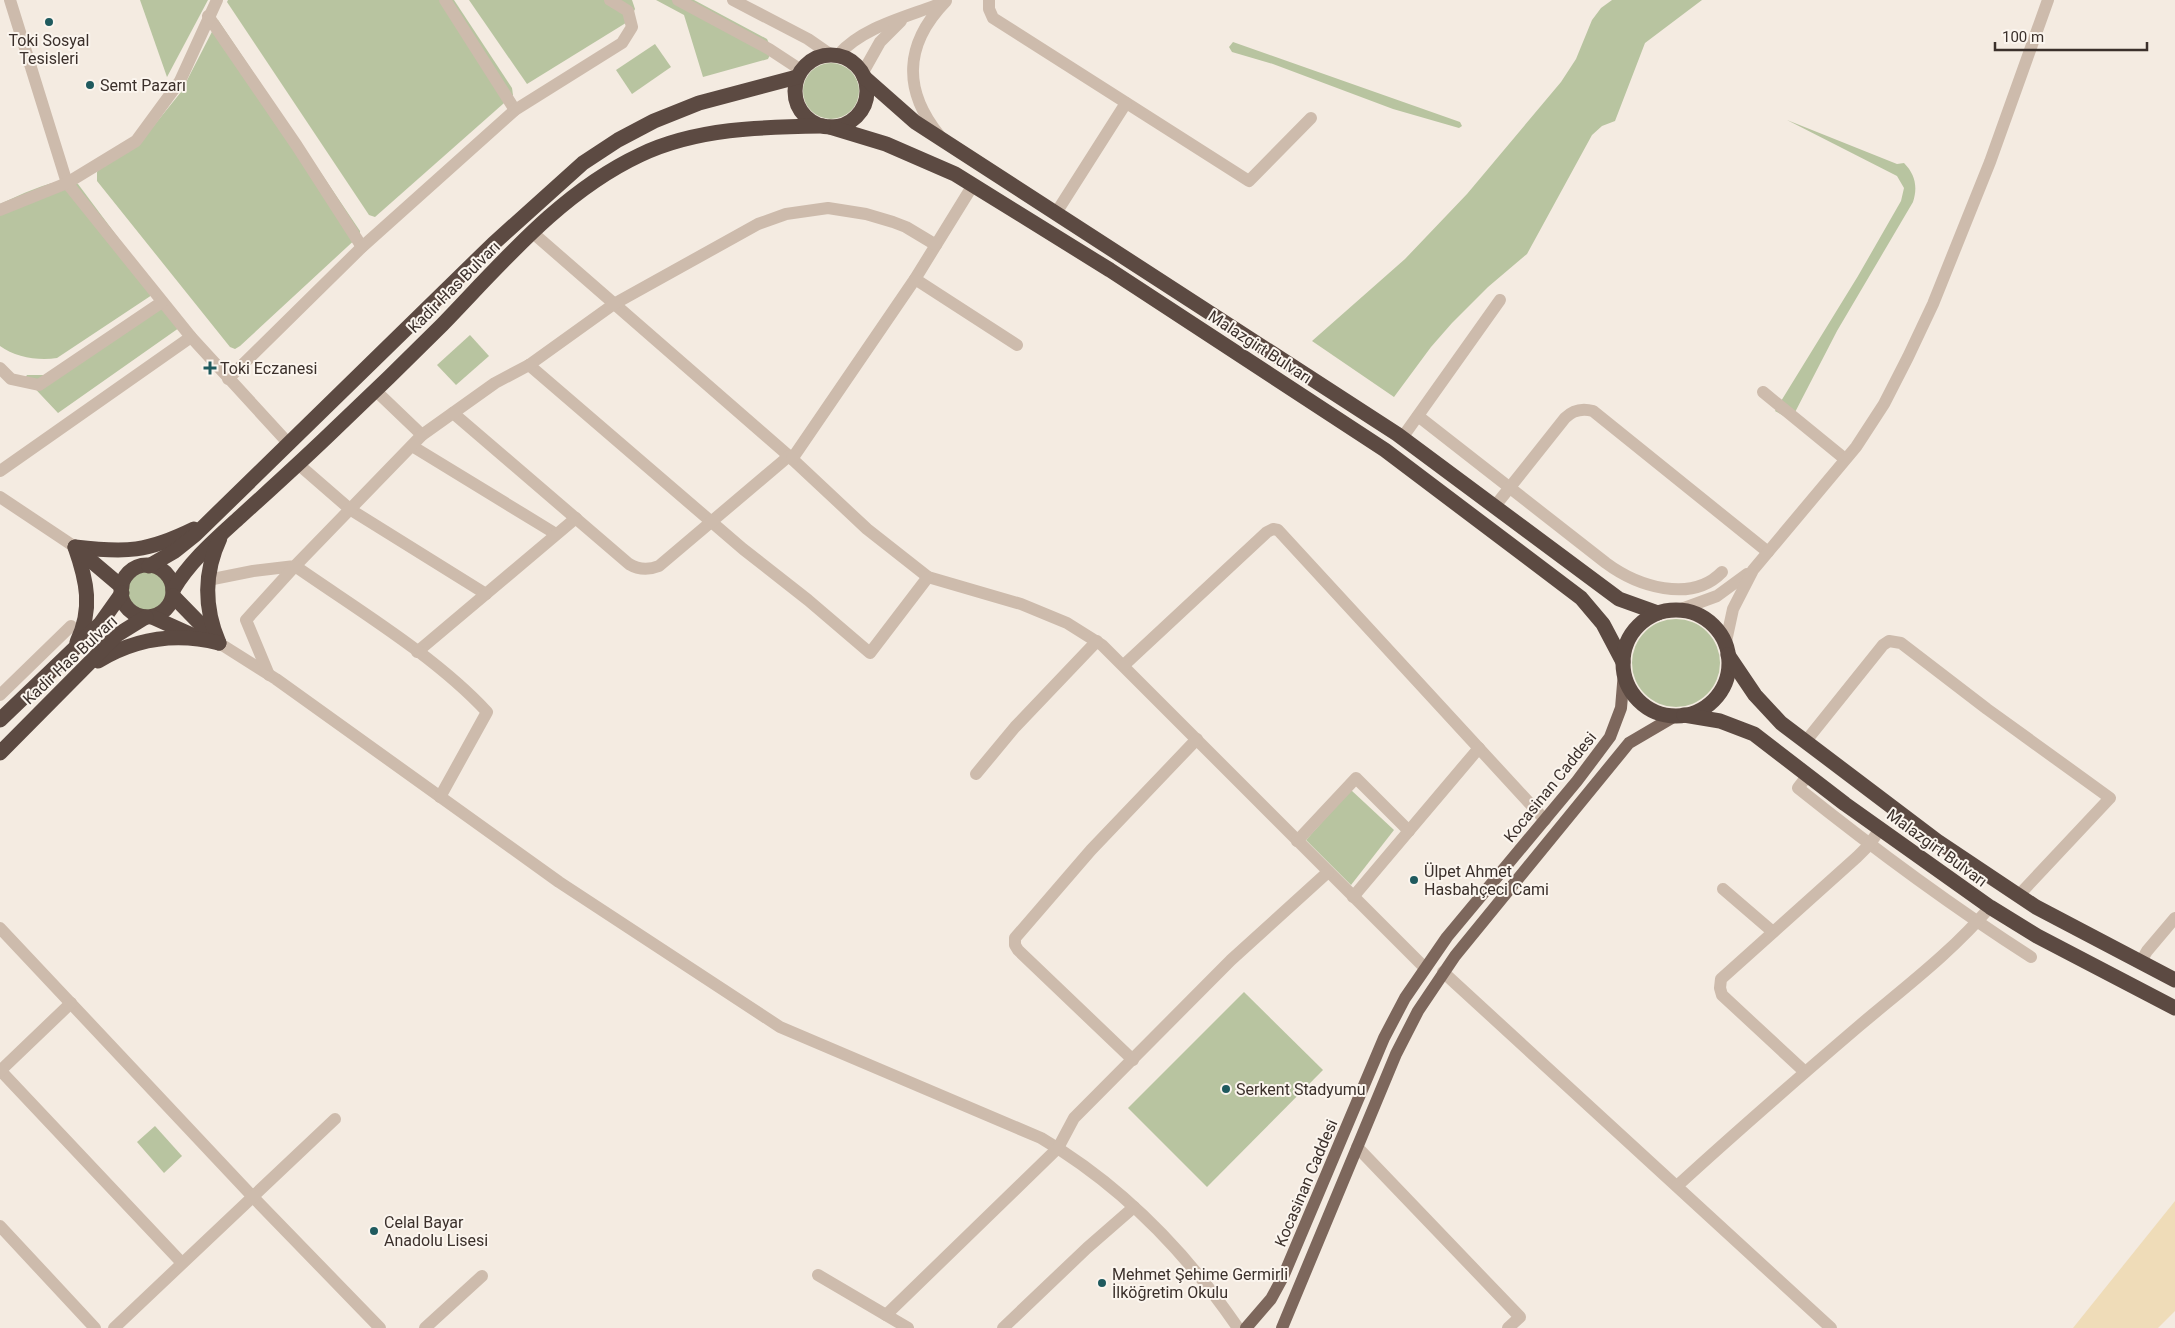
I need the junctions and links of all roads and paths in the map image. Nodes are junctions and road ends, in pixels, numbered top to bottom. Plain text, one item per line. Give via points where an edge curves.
1 (10, 0) edge
2 (217, 0) edge
3 (445, 0) edge
4 (610, 0) edge
5 (678, 0) edge
6 (732, 0) edge
7 (989, 0) edge
8 (2048, 0) edge
9 (948, 1) edge
10 (208, 16) junction
11 (905, 18) junction
12 (834, 55) junction
13 (799, 74) junction
14 (863, 76) junction
15 (1126, 103) junction
16 (515, 110) junction
17 (1311, 118) dead end
18 (827, 126) junction
19 (948, 144) junction
20 (67, 183) junction
21 (973, 185) junction
22 (0, 210) edge
23 (1056, 213) junction
24 (533, 233) junction
25 (936, 246) junction
26 (362, 247) junction
27 (914, 279) junction
28 (1500, 300) dead end
29 (162, 302) junction
30 (614, 304) junction
31 (191, 337) junction
32 (1017, 345) dead end
33 (529, 365) junction
34 (0, 368) edge
35 (228, 379) junction
36 (375, 390) junction
37 (1763, 392) dead end
38 (453, 412) junction
39 (1418, 416) junction
40 (422, 435) junction
41 (1402, 438) junction
42 (289, 444) junction
43 (412, 446) junction
44 (791, 457) junction
45 (1845, 460) junction
46 (298, 464) junction
47 (0, 471) edge
48 (1510, 488) junction
49 (0, 497) edge
50 (1495, 506) junction
51 (351, 510) junction
52 (576, 518) junction
53 (211, 520) junction
54 (712, 522) junction
55 (556, 534) junction
56 (221, 535) junction
57 (75, 548) junction
58 (1768, 552) junction
59 (295, 566) junction
60 (143, 567) junction
61 (1753, 570) junction
62 (1722, 572) dead end
63 (928, 577) junction
64 (208, 580) junction
65 (122, 590) junction
66 (173, 593) junction
67 (486, 594) junction
68 (1676, 610) junction
69 (1658, 613) junction
70 (149, 617) junction
71 (71, 626) dead end
72 (196, 637) junction
73 (1097, 641) junction
74 (219, 643) junction
75 (1726, 650) junction
76 (71, 652) junction
77 (417, 652) junction
78 (1124, 665) junction
79 (1623, 667) junction
80 (269, 675) junction
81 (77, 676) junction
82 (2, 692) edge
83 (13, 708) junction
84 (1680, 716) junction
85 (0, 720) edge
86 (1197, 739) junction
87 (1806, 741) junction
88 (1479, 748) junction
89 (0, 752) edge
90 (976, 774) dead end
91 (1808, 775) junction
92 (440, 797) junction
93 (1545, 820) junction
94 (1880, 829) junction
95 (1409, 831) junction
96 (1297, 841) junction
97 (1870, 845) junction
98 (1328, 872) junction
99 (1723, 889) dead end
100 (2018, 896) junction
101 (1353, 897) junction
102 (1990, 907) junction
103 (2175, 918) edge
104 (1977, 922) junction
105 (0, 928) edge
106 (1773, 932) junction
107 (2031, 956) dead end
108 (2140, 962) junction
109 (1425, 968) junction
110 (1443, 972) junction
111 (2175, 980) edge
112 (71, 1003) junction
113 (2175, 1008) edge
114 (1133, 1060) junction
115 (0, 1070) edge
116 (1805, 1072) junction
117 (334, 1119) dead end
118 (1357, 1147) junction
119 (1058, 1148) junction
120 (1676, 1186) junction
121 (253, 1196) junction
122 (1134, 1207) junction
123 (0, 1226) edge
124 (182, 1263) junction
125 (818, 1275) dead end
126 (482, 1276) dead end
127 (886, 1315) junction
128 (95, 1328) edge
129 (114, 1328) edge
130 (380, 1328) edge
131 (425, 1328) edge
132 (908, 1328) edge
133 (1003, 1328) edge
134 (1238, 1328) edge
135 (1247, 1328) edge
136 (1254, 1328) edge
137 (1282, 1328) edge
138 (1508, 1328) edge
139 (1831, 1328) edge

1 - 20 street
2 - 10 street
3 - 16 street
4 - 16 street via 628,11 632,28 622,43
5 - 13 street via 769,49
6 - 12 street
7 - 15 street via 993,18
8 - 45 street via 1990,162 1933,304 1884,404
9 - 11 street
9 - 19 street via 932,17 921,35 915,50 913,70 914,87 921,106 932,126
10 - 20 street via 180,81 136,141
10 - 26 street
11 - 12 street via 856,39
11 - 14 street via 880,42
12 - 13 highway via 817,57
12 - 14 highway via 852,62
13 - 18 highway via 795,90 797,104 805,116
13 - 42 highway, Kadir Has Bulvarı via 699,103 654,121 583,163 493,244
14 - 18 highway via 866,98 860,111 844,124
14 - 19 highway, Malazgirt Bulvarı via 915,122
15 - 17 street via 1249,181
15 - 23 street
16 - 26 street
18 - 21 highway, Malazgirt Bulvarı via 906,151
18 - 24 highway, Kadir Has Bulvarı via 789,126 697,135 660,146 624,162 592,183
19 - 23 highway, Malazgirt Bulvarı
20 - 22 street
20 - 29 street
21 - 25 street
21 - 79 highway, Malazgirt Bulvarı via 1385,450 1581,598 1602,624
23 - 41 highway, Malazgirt Bulvarı
24 - 30 street
24 - 36 highway, Kadir Has Bulvarı
25 - 27 street
25 - 30 street via 906,227 880,218 828,208 800,210 758,224
26 - 35 street
27 - 32 street
27 - 44 street
28 - 39 street
29 - 31 street
29 - 34 street via 40,385 12,379
30 - 33 street
30 - 44 street
31 - 35 street
31 - 47 street
33 - 38 street via 495,383
33 - 54 street
35 - 42 street
36 - 40 street
36 - 46 highway, Kadir Has Bulvarı
37 - 45 street
38 - 40 street
38 - 52 street
39 - 41 street
39 - 48 street
40 - 43 street
41 - 50 highway, Malazgirt Bulvarı
42 - 53 highway, Kadir Has Bulvarı
43 - 51 street
43 - 55 street
44 - 54 street
44 - 63 street via 867,529
45 - 58 street
46 - 51 street
46 - 56 highway, Kadir Has Bulvarı
48 - 50 street
48 - 58 street via 1565,418 1574,411 1588,410
48 - 62 street via 1615,570 1636,581 1664,588 1686,588 1714,580
49 - 57 street
50 - 69 highway, Malazgirt Bulvarı via 1619,599
51 - 59 street
51 - 67 street
52 - 54 street via 629,564 645,569 659,566
52 - 55 street
53 - 57 highway via 139,550
53 - 60 highway, Kadir Has Bulvarı via 175,551
54 - 63 street via 870,652
55 - 67 street
56 - 64 highway via 211,560
56 - 66 highway, Kadir Has Bulvarı via 193,562
57 - 60 highway
57 - 65 highway
57 - 76 highway via 88,600 85,624
58 - 61 street
59 - 64 street
59 - 77 street
59 - 80 street via 246,620
60 - 65 highway via 127,575
60 - 66 highway via 166,573
61 - 68 street via 1717,596
61 - 75 street via 1733,608
63 - 73 street via 1021,604 1067,623
64 - 74 highway via 209,611
65 - 70 highway via 129,610
65 - 76 highway, Kadir Has Bulvarı via 100,624
66 - 70 highway via 168,608
66 - 74 highway
67 - 77 street
68 - 69 highway
68 - 75 highway via 1694,614 1710,623 1722,638
69 - 79 highway via 1636,629 1627,644
70 - 72 highway
70 - 81 highway, Kadir Has Bulvarı via 117,635
71 - 82 street
72 - 74 highway
72 - 81 highway via 162,638 138,643 100,659
73 - 78 street
73 - 90 street via 1015,727
74 - 80 street
75 - 84 highway via 1727,673 1721,690 1702,709
75 - 87 highway, Malazgirt Bulvarı via 1767,710
76 - 83 highway, Kadir Has Bulvarı
77 - 92 street via 470,694 487,712
78 - 86 street
78 - 88 street via 1268,532 1276,529
79 - 84 highway via 1630,689 1641,703 1657,713
79 - 93 main road, Kocasinan Caddesi via 1620,708 1610,737
80 - 92 street
81 - 89 highway, Kadir Has Bulvarı
82 - 83 street
83 - 85 highway, Kadir Has Bulvarı
84 - 91 highway, Malazgirt Bulvarı via 1708,718 1754,734
84 - 110 main road, Kocasinan Caddesi via 1630,743
86 - 96 street
86 - 114 street via 1091,850 1014,938 1018,950
87 - 100 highway, Malazgirt Bulvarı via 1937,841
87 - 100 street via 1883,645 1890,641 1901,642 2110,798
88 - 93 street
88 - 95 street
91 - 94 highway, Malazgirt Bulvarı
91 - 97 street via 1798,788
92 - 119 street via 559,882 780,1027
93 - 109 main road, Kocasinan Caddesi
94 - 97 street
94 - 102 highway, Malazgirt Bulvarı
95 - 96 street via 1356,778
95 - 101 street
96 - 98 street
97 - 104 street
97 - 106 street
98 - 101 street
98 - 114 street via 1236,955
99 - 106 street
100 - 108 highway, Malazgirt Bulvarı
101 - 109 street
102 - 104 street
102 - 113 highway, Malazgirt Bulvarı via 2037,936
103 - 108 street
104 - 107 street
104 - 116 street
105 - 112 street
106 - 116 street via 1724,976 1720,983 1721,992
108 - 111 highway, Malazgirt Bulvarı
109 - 135 main road, Kocasinan Caddesi via 1384,1038 1283,1277
110 - 118 main road, Kocasinan Caddesi via 1406,1032
110 - 120 street
112 - 115 street
112 - 121 street
114 - 119 street via 1074,1118
115 - 124 street
116 - 120 street
117 - 121 street
118 - 137 main road, Kocasinan Caddesi
118 - 138 street via 1520,1317
119 - 122 street
119 - 127 street
120 - 139 street
121 - 124 street
121 - 130 street
122 - 133 street
122 - 134 street via 1184,1258
123 - 128 street
124 - 129 street
125 - 127 street
126 - 131 street
127 - 132 street
135 - 136 main road

